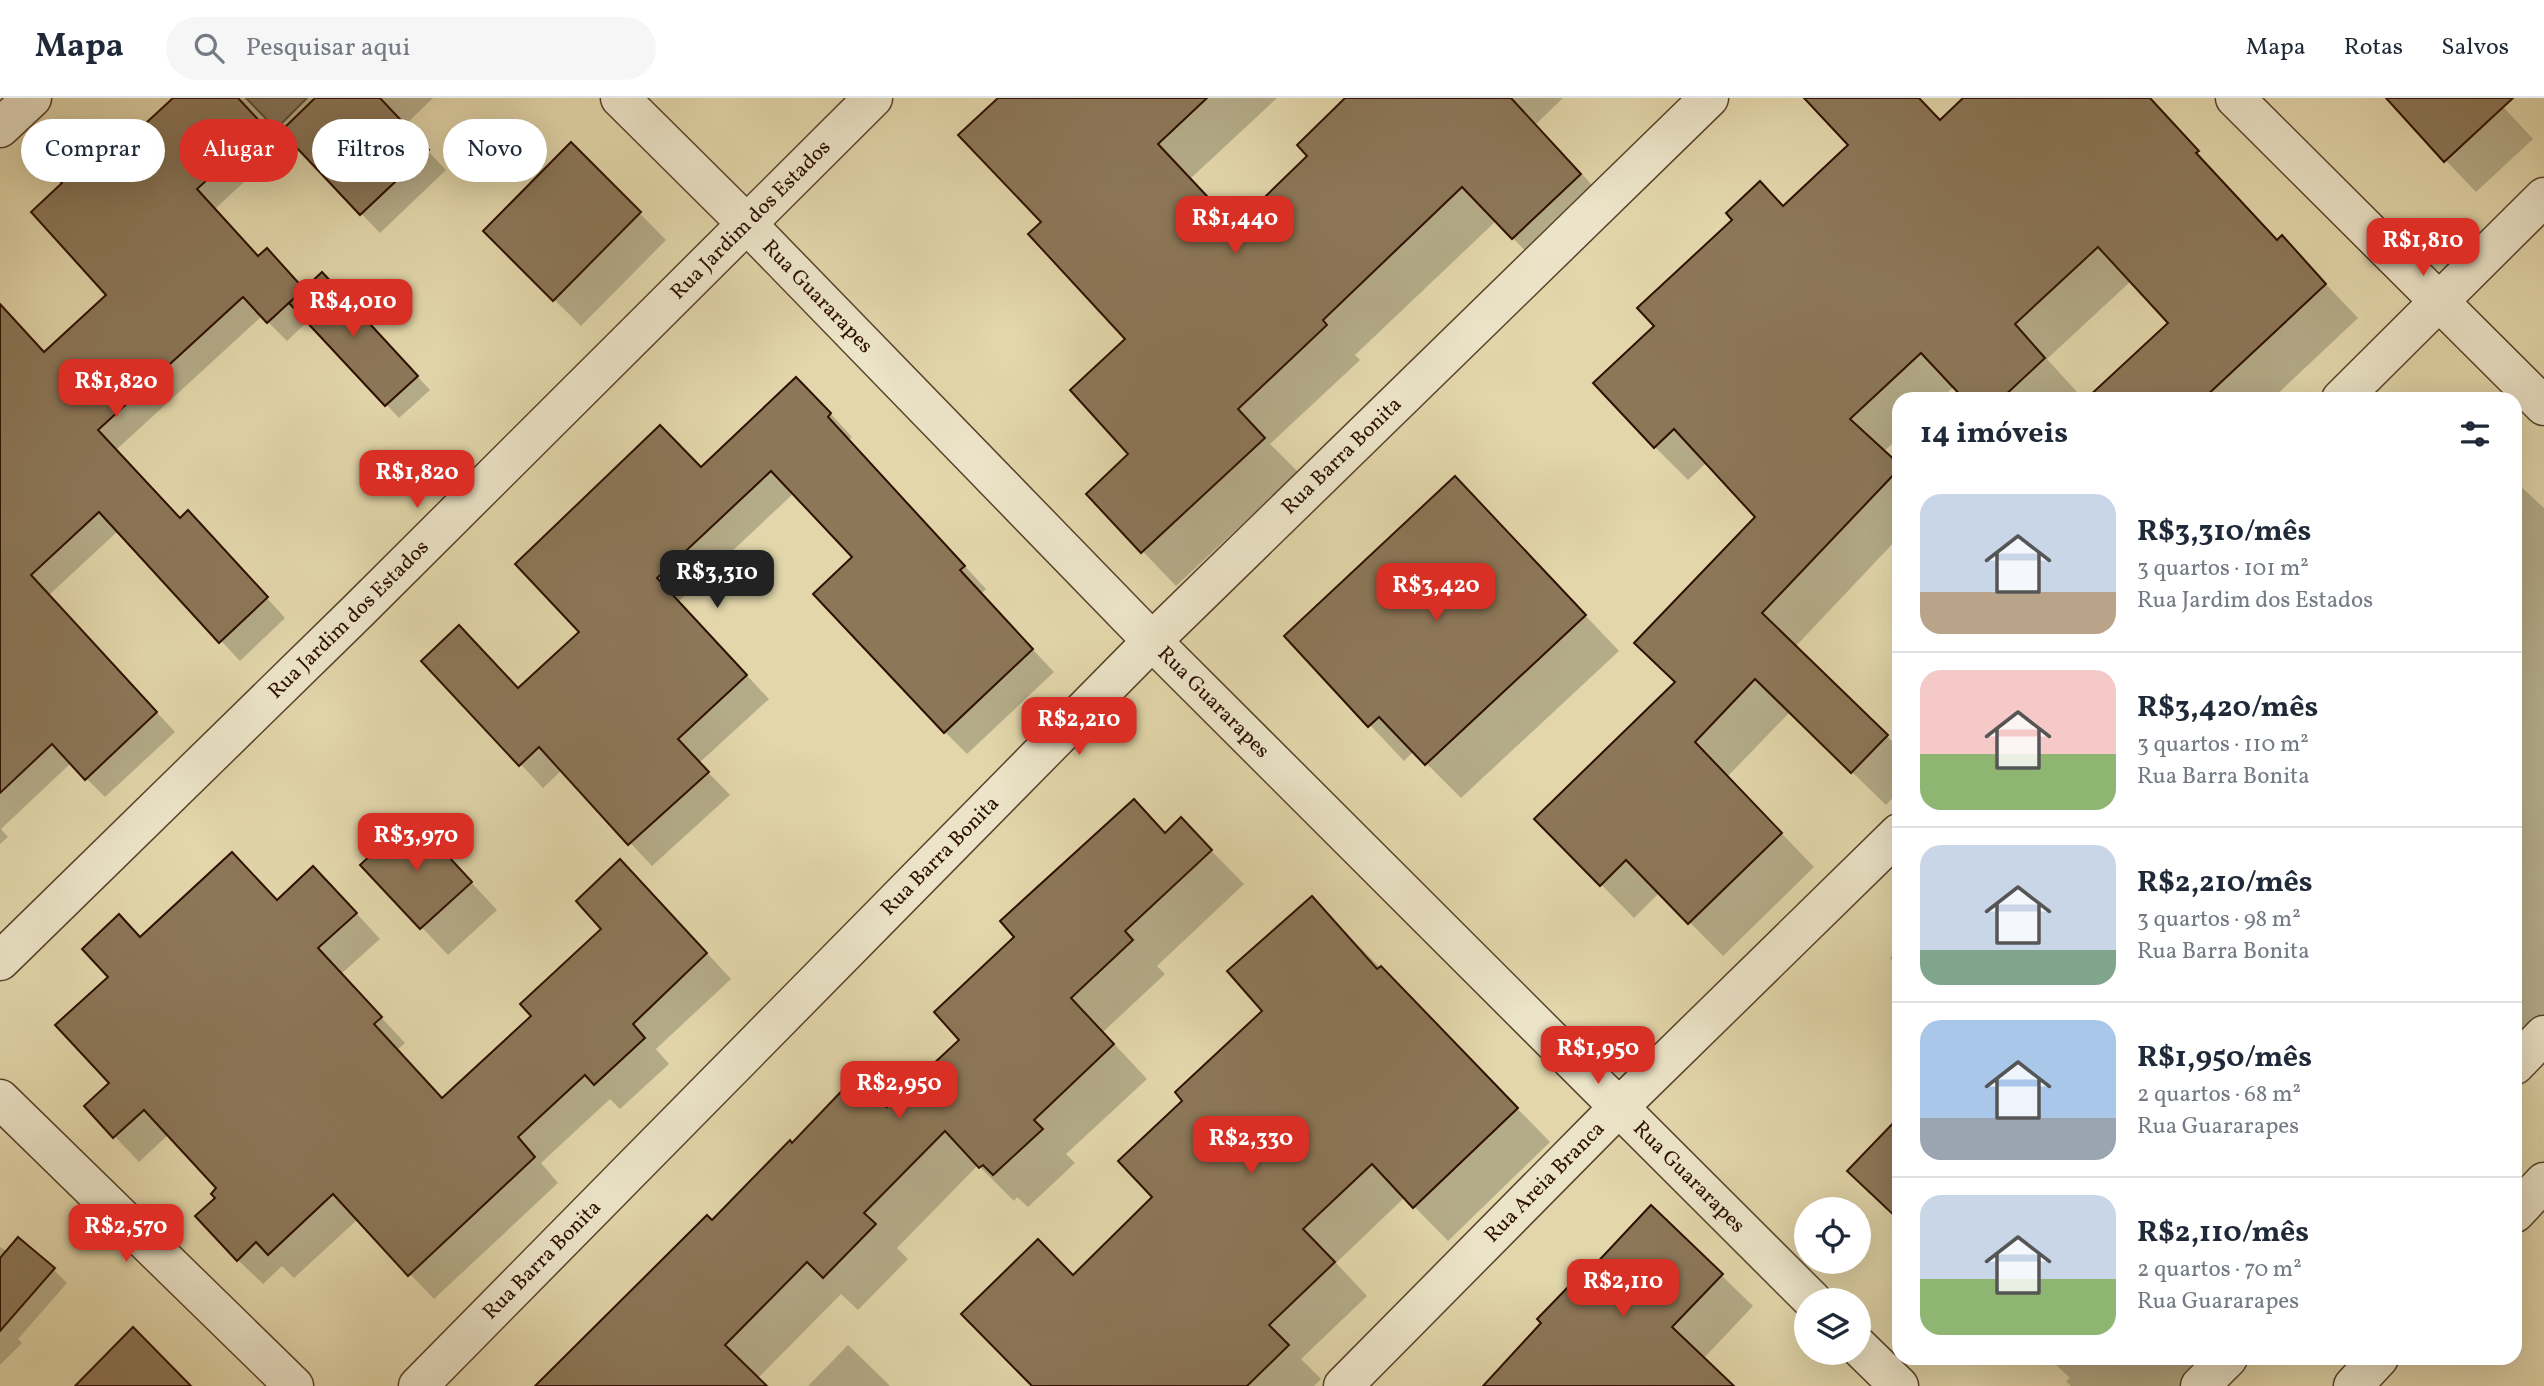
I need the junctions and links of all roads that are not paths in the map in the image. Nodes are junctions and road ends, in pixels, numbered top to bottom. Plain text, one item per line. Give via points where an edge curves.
1 (32, 98) edge
2 (620, 98) edge
3 (873, 98) edge
4 (1709, 98) edge
5 (2235, 98) edge
6 (0, 128) edge
7 (2544, 197) edge
8 (747, 224) junction
9 (2441, 301) junction
10 (2348, 392) edge
11 (2544, 406) edge
12 (1152, 641) junction
13 (1892, 840) edge
14 (0, 961) edge
15 (2544, 1035) edge
16 (2522, 1058) edge
17 (0, 1099) edge
18 (1618, 1108) junction
19 (2544, 1182) edge
20 (2522, 1206) edge
21 (1800, 1288) edge
22 (1871, 1359) edge
23 (2221, 1365) edge
24 (2372, 1365) edge
25 (294, 1386) edge
26 (418, 1386) edge
27 (1343, 1386) edge
28 (1899, 1386) edge
29 (2200, 1386) edge
30 (2353, 1386) edge

1 - 6 street
2 - 8 street, Rua Guararapes
3 - 8 street, Rua Jardim dos Estados
4 - 12 street, Rua Barra Bonita
5 - 9 street
7 - 9 street
8 - 12 street, Rua Guararapes
8 - 14 street, Rua Jardim dos Estados
9 - 10 street
9 - 11 street
12 - 18 street, Rua Guararapes
12 - 26 street, Rua Barra Bonita
13 - 18 street, Rua Areia Branca
15 - 16 street
17 - 25 street
18 - 21 street, Rua Guararapes
18 - 27 street, Rua Areia Branca
19 - 20 street
22 - 28 street
23 - 29 street
24 - 30 street

